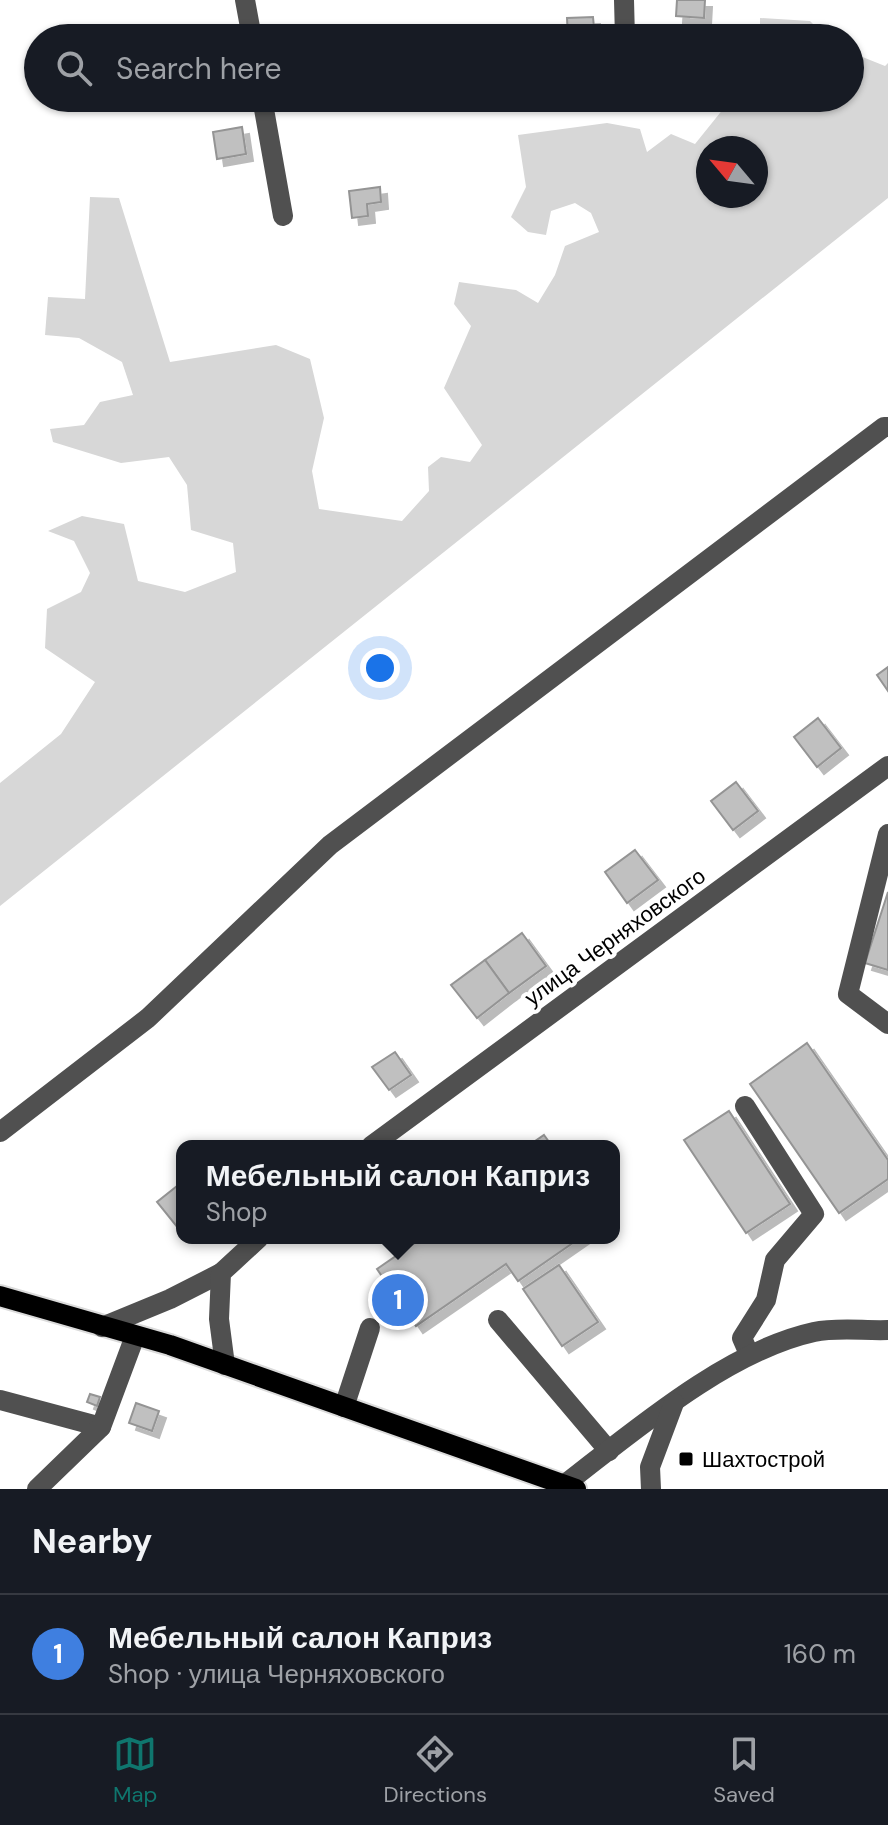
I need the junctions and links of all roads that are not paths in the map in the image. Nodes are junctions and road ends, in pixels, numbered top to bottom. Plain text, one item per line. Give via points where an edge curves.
1 (245, 0) edge
2 (624, 0) edge
3 (249, 24) edge
4 (625, 24) edge
5 (264, 112) edge
6 (283, 216) dead end
7 (888, 427) edge
8 (888, 766) edge
9 (888, 834) edge
10 (888, 1024) edge
11 (745, 1106) dead end
12 (0, 1132) edge
13 (379, 1140) edge
14 (252, 1244) edge
15 (221, 1273) junction
16 (0, 1296) edge
17 (498, 1320) dead end
18 (102, 1327) junction
19 (370, 1328) dead end
20 (888, 1330) edge
21 (135, 1336) junction
22 (749, 1354) junction
23 (225, 1365) junction
24 (0, 1400) edge
25 (674, 1403) junction
26 (344, 1407) junction
27 (101, 1427) junction
28 (609, 1451) junction
29 (570, 1487) edge
30 (37, 1489) edge
31 (651, 1489) edge

1 - 3 street
2 - 4 street
5 - 6 street
7 - 12 street via 330,845 148,1018
8 - 13 street, улица Черняховского
9 - 10 street via 848,994
11 - 22 street via 814,1214 775,1260 766,1300 742,1338
14 - 15 street
15 - 18 street
15 - 23 street
16 - 18 main road
17 - 28 street
18 - 21 main road
19 - 26 street
20 - 22 street via 816,1332
21 - 23 main road
21 - 27 street
22 - 25 street
23 - 26 main road
24 - 27 street
25 - 28 street
25 - 31 street via 650,1467
26 - 29 main road
27 - 30 street
28 - 29 street

